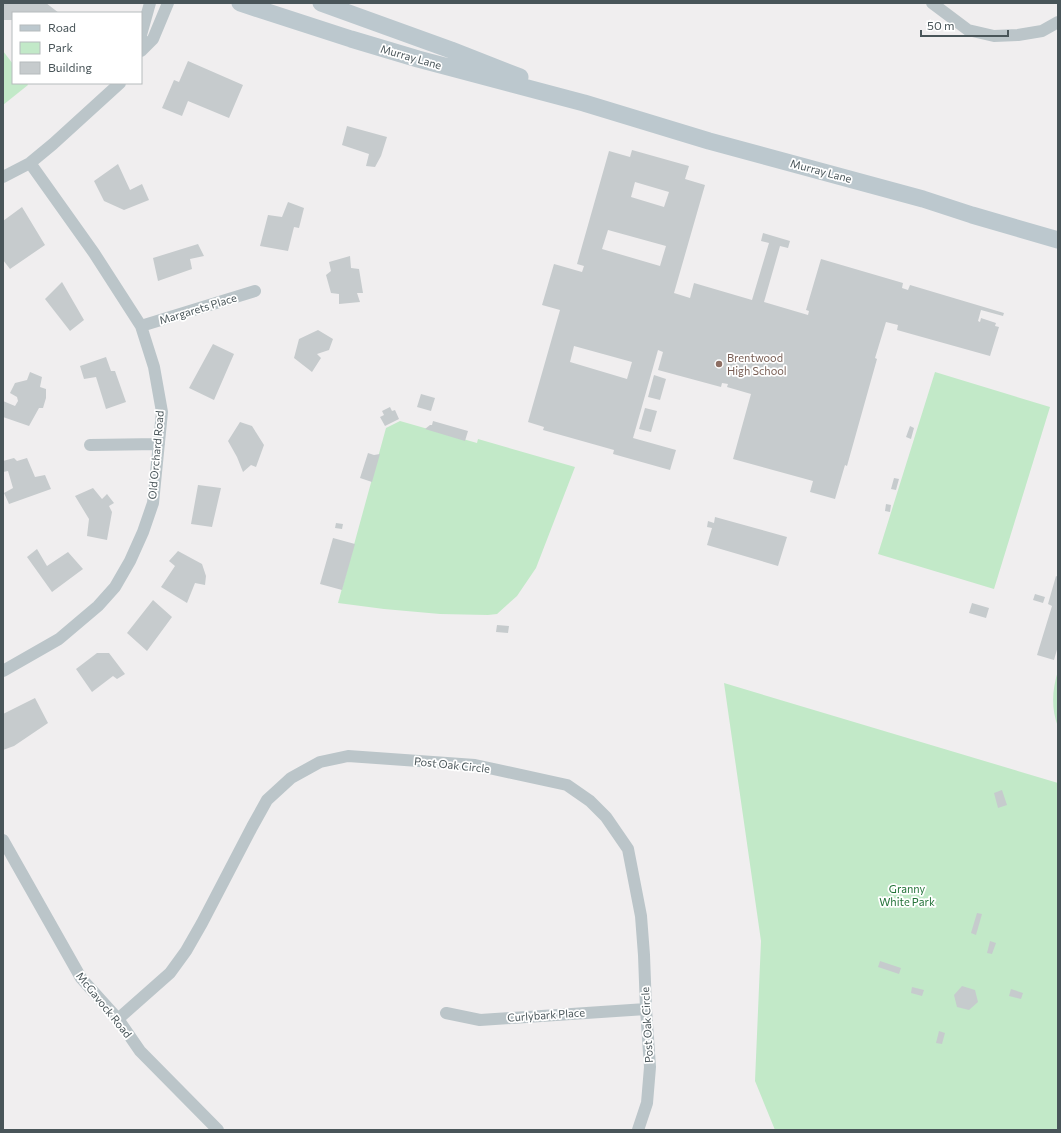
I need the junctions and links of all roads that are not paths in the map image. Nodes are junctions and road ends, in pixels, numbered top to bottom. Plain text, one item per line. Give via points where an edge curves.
1 (150, 3) edge
2 (168, 3) edge
3 (240, 3) edge
4 (322, 3) edge
5 (932, 3) edge
6 (1058, 22) edge
7 (142, 31) edge
8 (142, 50) edge
9 (119, 84) edge
10 (584, 103) junction
11 (30, 163) junction
12 (3, 177) edge
13 (1058, 240) edge
14 (255, 291) dead end
15 (141, 326) junction
16 (159, 444) junction
17 (90, 445) dead end
18 (3, 671) edge
19 (4, 846) edge
20 (646, 1009) junction
21 (446, 1013) dead end
22 (118, 1019) junction
23 (218, 1130) edge
24 (638, 1130) edge

1 - 7 street
2 - 8 street via 153,39
3 - 10 main road, Murray Lane via 418,59
4 - 10 main road, Murray Lane via 451,50
5 - 6 street via 968,30 994,36 1042,31
9 - 11 street
10 - 13 main road, Murray Lane
11 - 12 street
11 - 15 street, Old Orchard Road via 94,253
14 - 15 street, Margarets Place
15 - 16 street, Old Orchard Road via 154,368 162,412
16 - 17 street
16 - 18 street, Old Orchard Road via 153,503 130,561 115,587 98,606 59,639
19 - 22 street, McGavock Road via 80,978
20 - 21 street, Curlybark Place via 480,1020
20 - 22 street, Post Oak Circle via 641,916 628,849 606,817 590,801 567,785 475,765 348,756 320,762 291,778 267,800 186,951 170,973
20 - 24 street, Post Oak Circle via 650,1066 647,1103
22 - 23 street, McGavock Road via 140,1051

